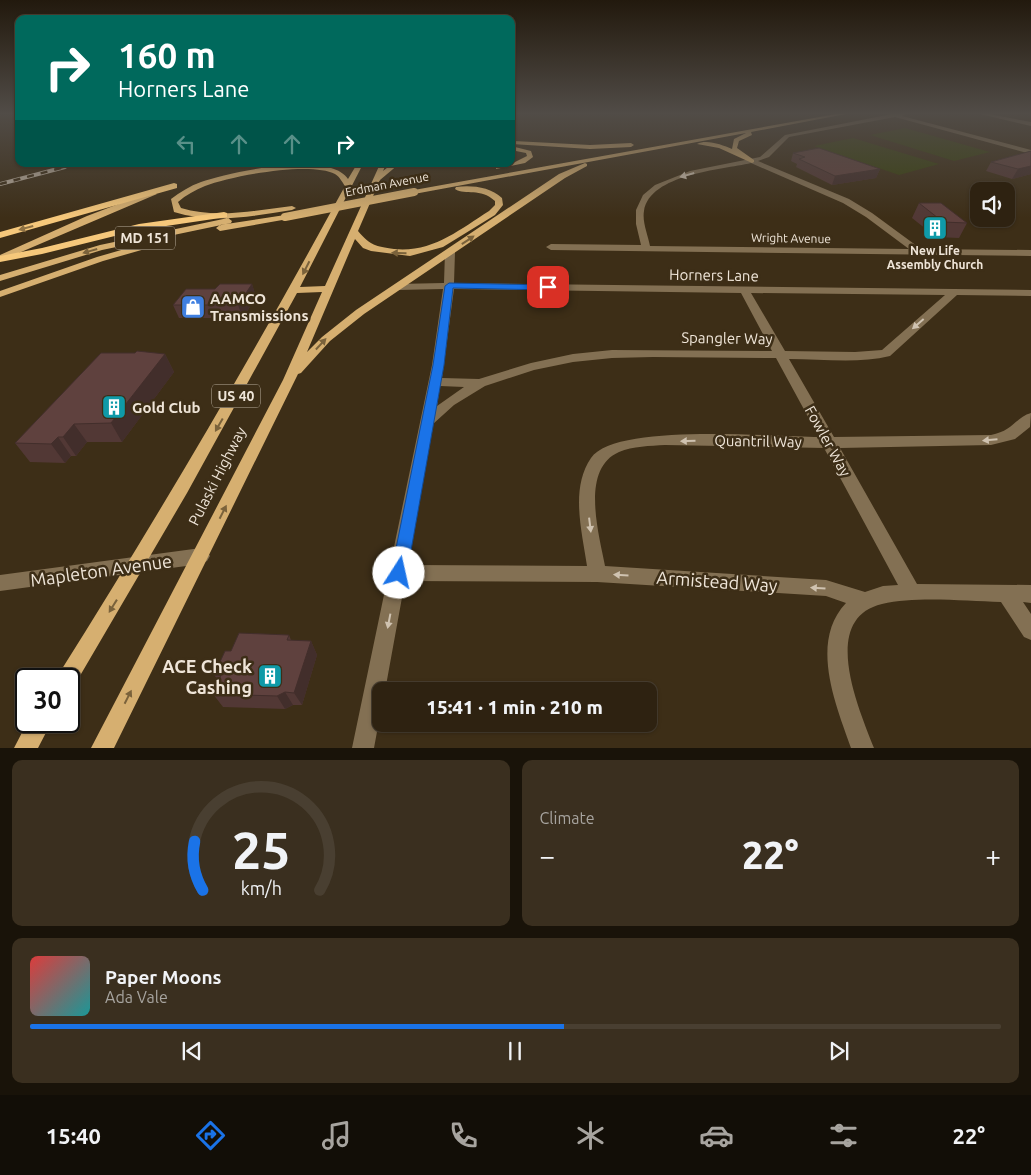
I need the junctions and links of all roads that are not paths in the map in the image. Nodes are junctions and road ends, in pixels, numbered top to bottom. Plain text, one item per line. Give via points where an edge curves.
1 (515, 149) edge
2 (623, 149) edge
3 (651, 149) edge
4 (724, 149) edge
5 (735, 149) edge
6 (775, 149) edge
7 (628, 153) junction
8 (752, 161) junction
9 (515, 164) edge
10 (247, 167) edge
11 (358, 167) edge
12 (382, 167) edge
13 (393, 167) edge
14 (502, 167) edge
15 (374, 183) junction
16 (174, 186) junction
17 (348, 186) junction
18 (416, 188) junction
19 (292, 208) junction
20 (224, 215) junction
21 (354, 232) junction
22 (0, 234) edge
23 (552, 247) dead end
24 (646, 248) junction
25 (450, 252) junction
26 (919, 252) junction
27 (1031, 253) edge
28 (0, 258) edge
29 (0, 278) edge
30 (449, 286) junction
31 (397, 287) junction
32 (329, 289) junction
33 (294, 290) junction
34 (745, 291) junction
35 (955, 292) junction
36 (1031, 293) edge
37 (0, 294) edge
38 (780, 355) junction
39 (289, 380) junction
40 (434, 382) junction
41 (480, 383) junction
42 (1031, 418) edge
43 (428, 421) junction
44 (829, 443) junction
45 (201, 556) junction
46 (138, 564) junction
47 (399, 573) junction
48 (597, 574) junction
49 (0, 583) edge
50 (912, 592) junction
51 (1006, 594) junction
52 (1031, 594) edge
53 (865, 600) junction
54 (1031, 630) edge
55 (74, 668) edge
56 (34, 733) edge
57 (25, 748) edge
58 (102, 748) edge
59 (363, 748) edge
60 (863, 748) edge

1 - 9 main road via 529,152 530,157
2 - 18 main road, Erdman Avenue / MD 151
3 - 7 main road, Erdman Avenue / MD 151
4 - 8 main road
5 - 8 main road
6 - 8 street
7 - 18 main road, Erdman Avenue / MD 151
25 -> 7 main road via 567,173 583,165
8 -> 24 street via 683,176 653,190 640,209
8 - 26 street via 846,201
10 - 16 main road
11 - 17 main road, Pulaski Highway / US 40
12 - 15 main road, Pulaski Highway / US 40
13 - 15 main road
14 - 18 main road
15 - 21 main road, Pulaski Highway / US 40
16 -> 22 highway
16 - 28 main road via 90,218
17 - 20 main road via 344,177 333,170 295,168 211,181 192,188 174,201 177,210 183,212
17 -> 33 main road, Pulaski Highway / US 40
18 - 19 main road, Erdman Avenue / MD 151
18 -> 21 main road via 474,189 491,193 499,200 499,205 492,213 440,245 422,251 396,253 374,249 366,246
18 - 37 main road, Erdman Avenue / MD 151, bridge via 137,248
19 - 20 main road
19 -> 29 main road, Erdman Avenue / MD 151 via 117,244
20 - 28 highway via 139,227
21 - 32 main road, Pulaski Highway / US 40
23 - 24 street, Wright Avenue
24 - 26 street, Wright Avenue
25 - 30 street
25 - 31 main road
26 - 27 street, Wright Avenue
30 - 31 street, Horners Lane
30 - 34 street, Horners Lane
30 - 40 street
39 -> 31 main road via 331,334
32 - 33 main road
32 - 39 main road, Pulaski Highway / US 40
33 -> 46 main road, Pulaski Highway / US 40
34 - 35 street, Horners Lane
34 - 38 street, Fowler Way
35 - 36 street, Horners Lane
35 -> 38 street, Spangler Way via 886,353
38 - 41 street, Spangler Way via 612,354 546,363
38 - 44 street, Fowler Way
45 -> 39 main road, Pulaski Highway / US 40
40 - 41 street, Spangler Way
40 - 43 street
41 - 43 street, Spangler Way via 449,402
42 -> 44 street, Quantril Way via 1018,432 997,440
43 - 47 street
44 -> 48 street, Quantril Way via 670,441 629,444 606,453 596,461 588,488
44 - 50 street, Fowler Way
45 - 46 street, Mapleton Avenue
58 -> 45 main road, Pulaski Highway / US 40
46 - 49 street, Mapleton Avenue
46 -> 55 main road, Pulaski Highway / US 40
47 - 48 street, Armistead Way
47 -> 59 street
53 -> 48 street, Armistead Way via 826,588
50 - 51 street
50 - 53 street
51 - 52 street
51 - 54 street
53 - 60 street via 849,613 841,628 837,652 844,693
56 - 57 main road

